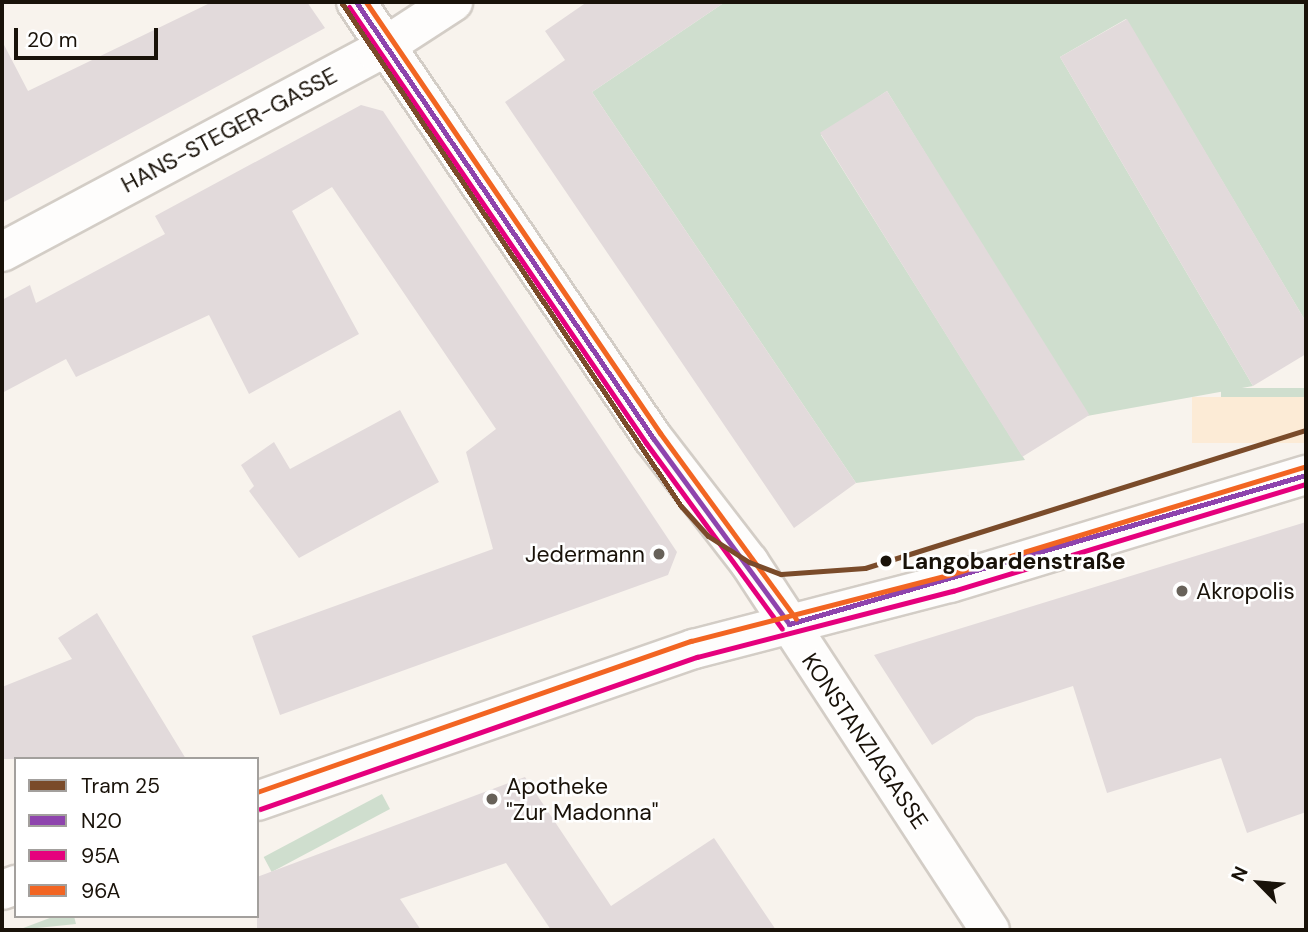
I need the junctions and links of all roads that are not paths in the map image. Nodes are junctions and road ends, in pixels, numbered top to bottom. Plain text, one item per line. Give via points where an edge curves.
1 (356, 2) edge
2 (453, 2) edge
3 (387, 46) junction
4 (2, 252) edge
5 (1306, 475) edge
6 (789, 624) junction
7 (259, 800) edge
8 (990, 930) edge

1 - 3 street, KONSTANZIAGASSE
2 - 3 street, HANS-STEGER-GASSE
3 - 4 street, HANS-STEGER-GASSE
3 - 6 street, KONSTANZIAGASSE via 653,438
5 - 6 street via 950,583
6 - 7 street via 694,649
6 - 8 street, KONSTANZIAGASSE

